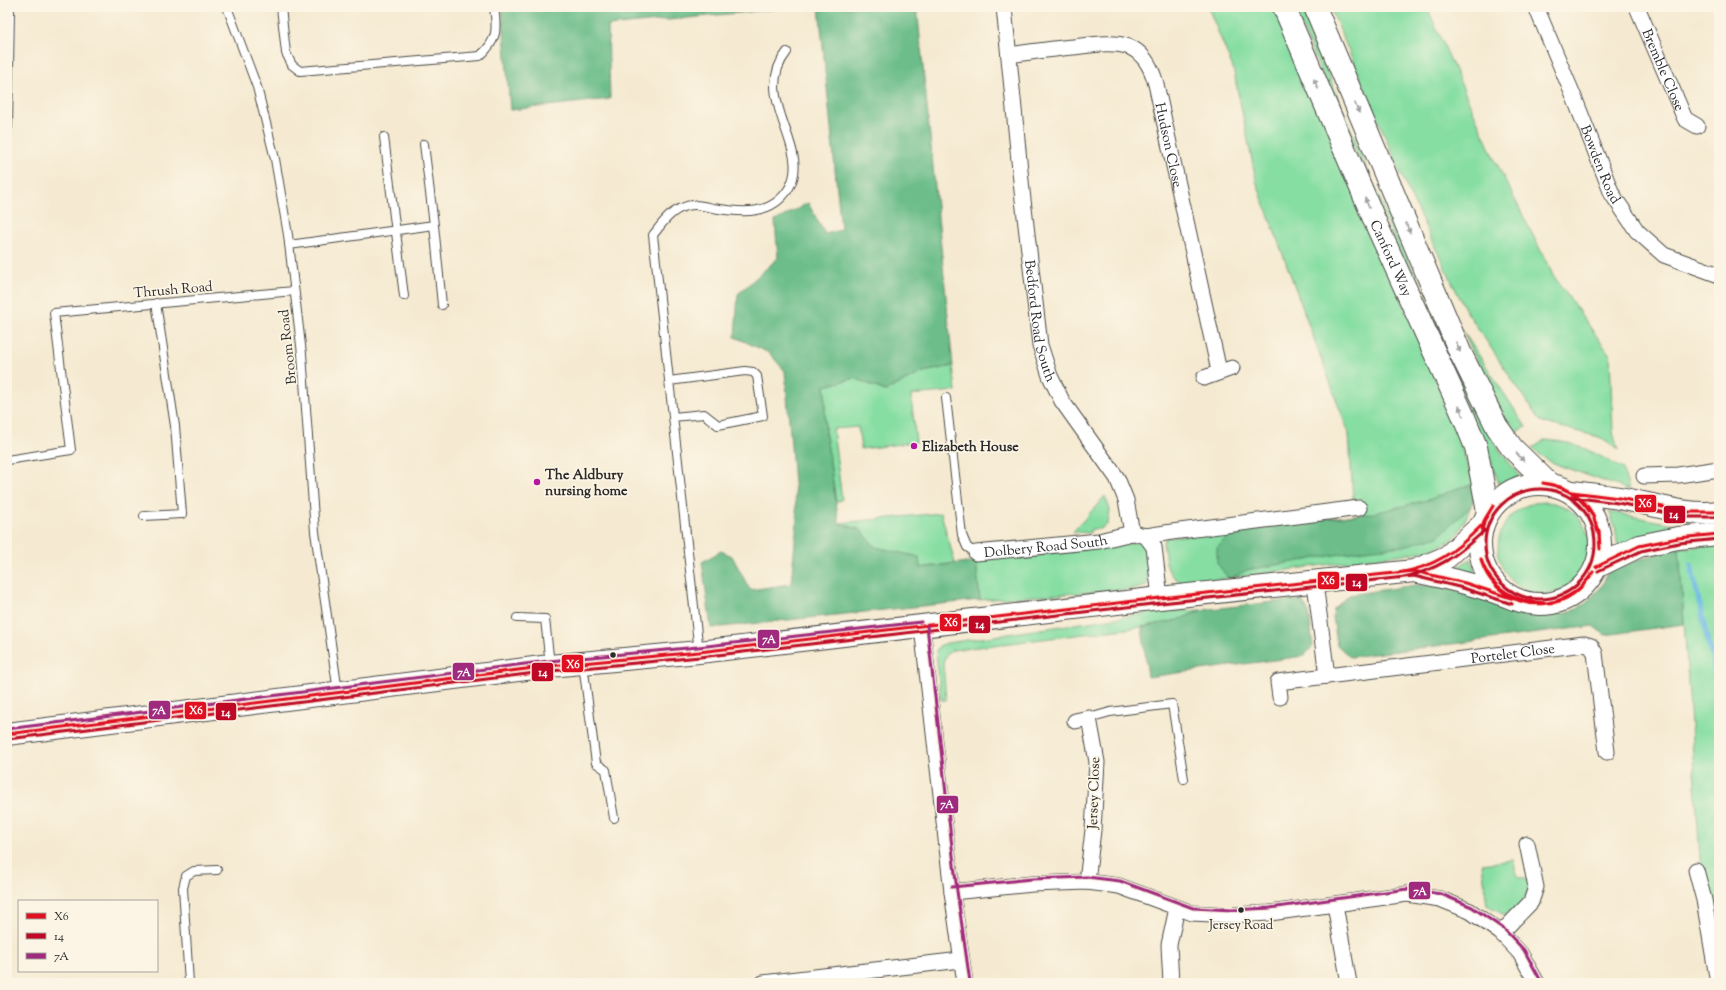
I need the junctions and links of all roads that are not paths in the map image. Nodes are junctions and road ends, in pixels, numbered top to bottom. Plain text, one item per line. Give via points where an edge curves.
1 (10, 7) edge
2 (227, 7) edge
3 (281, 7) edge
4 (494, 7) edge
5 (1004, 7) edge
6 (1284, 7) edge
7 (1315, 7) edge
8 (1536, 7) edge
9 (1637, 7) edge
10 (787, 52) dead end
11 (1009, 55) junction
12 (1697, 126) dead end
13 (8, 127) dead end
14 (384, 137) dead end
15 (424, 144) dead end
16 (434, 225) junction
17 (397, 230) junction
18 (289, 245) junction
19 (1719, 275) edge
20 (294, 291) junction
21 (404, 296) dead end
22 (156, 303) junction
23 (442, 305) dead end
24 (1204, 378) dead end
25 (669, 381) junction
26 (946, 398) dead end
27 (673, 417) junction
28 (7, 460) edge
29 (1719, 469) edge
30 (1644, 476) dead end
31 (1548, 483) junction
32 (1572, 492) junction
33 (1358, 508) dead end
34 (1719, 512) edge
35 (144, 516) dead end
36 (1485, 519) junction
37 (1719, 534) edge
38 (1139, 535) junction
39 (976, 553) joint
40 (1596, 567) junction
41 (1414, 571) junction
42 (1315, 583) junction
43 (1160, 598) junction
44 (1514, 599) junction
45 (518, 618) dead end
46 (922, 627) junction
47 (699, 652) junction
48 (583, 662) junction
49 (550, 666) junction
50 (1327, 676) junction
51 (1279, 690) dead end
52 (338, 692) junction
53 (1082, 720) joint
54 (7, 734) edge
55 (1606, 753) dead end
56 (1184, 779) dead end
57 (614, 818) dead end
58 (1527, 844) dead end
59 (217, 870) dead end
60 (1696, 870) dead end
61 (1086, 882) junction
62 (952, 892) junction
63 (1335, 905) junction
64 (1177, 908) junction
65 (1501, 933) junction
66 (961, 960) junction
67 (189, 983) edge
68 (763, 983) edge
69 (965, 983) edge
70 (1170, 983) edge
71 (1349, 983) edge
72 (1537, 983) edge
73 (1718, 983) edge

1 - 13 lane
2 - 18 lane, Broom Road via 257,87 275,159
3 - 4 lane via 286,53 292,65 300,71 480,56 494,39
5 - 11 street, Bedford Road South
36 -> 6 main road, Canford Way via 1476,447 1377,226
7 -> 31 main road, Canford Way via 1460,352 1497,427 1512,448
8 - 19 street, Bowden Road via 1612,194 1637,231 1664,255
9 - 12 street, Bremble Close via 1685,119
10 - 25 lane via 779,62 775,79 776,100 794,157 794,178 789,188 775,205 751,211 736,212 696,205 684,206 674,211 653,235
11 - 24 street, Hudson Close via 1111,42 1129,47 1143,56 1152,68 1225,370
11 - 38 street, Bedford Road South via 1040,345 1050,376 1062,401 1118,478
14 - 17 lane
15 - 16 lane
16 - 17 lane
16 - 23 lane
17 - 18 lane
17 - 21 lane
18 - 20 lane, Broom Road
20 - 22 lane, Thrush Road
20 - 52 lane, Broom Road via 302,354 315,532
22 - 28 lane, Thrush Road via 54,313 71,450
22 - 35 lane via 175,426 182,514
25 - 27 lane
25 - 27 lane via 753,372 757,376 763,416 718,425 704,414
26 - 39 lane, Dolbery Road South via 962,535 967,547
27 - 47 lane
29 - 30 street via 1678,475
31 - 32 main road
31 - 36 main road via 1524,485 1504,494
32 - 34 main road via 1632,500 1675,511 1703,514
32 - 40 main road via 1588,507 1598,526 1600,546
33 - 38 street, Dolbery Road South
36 - 41 main road via 1447,558
36 - 44 main road via 1479,547 1484,568 1496,586
37 - 40 main road via 1678,538 1639,546
38 - 39 street, Dolbery Road South
38 - 43 street, Bedford Road South via 1154,547
40 - 44 main road via 1586,584 1570,596 1552,603 1533,604
41 - 42 main road
41 - 44 main road via 1453,579
42 - 43 main road
42 - 50 street
43 - 46 main road
45 - 49 lane via 545,619
46 - 47 main road
46 - 62 street
47 - 48 main road
48 - 49 main road
48 - 57 lane via 596,763 606,770
49 - 52 main road
50 - 51 street, Portelet Close
50 - 55 street, Portelet Close via 1584,644 1591,646 1595,653
52 - 54 main road
53 - 56 lane via 1110,712 1172,704
53 - 61 street, Jersey Close via 1097,762 1093,830
58 - 65 street via 1536,887 1531,902
59 - 67 lane via 194,871 186,876 183,888
60 - 73 street via 1704,900
61 - 62 street via 1032,884
61 - 64 street via 1119,886
62 - 66 street
63 - 64 street via 1232,915 1192,913
63 - 65 street via 1407,894 1440,899 1470,911
63 - 71 street
64 - 70 street via 1169,945
65 - 72 street via 1520,953
66 - 68 street
66 - 69 street

